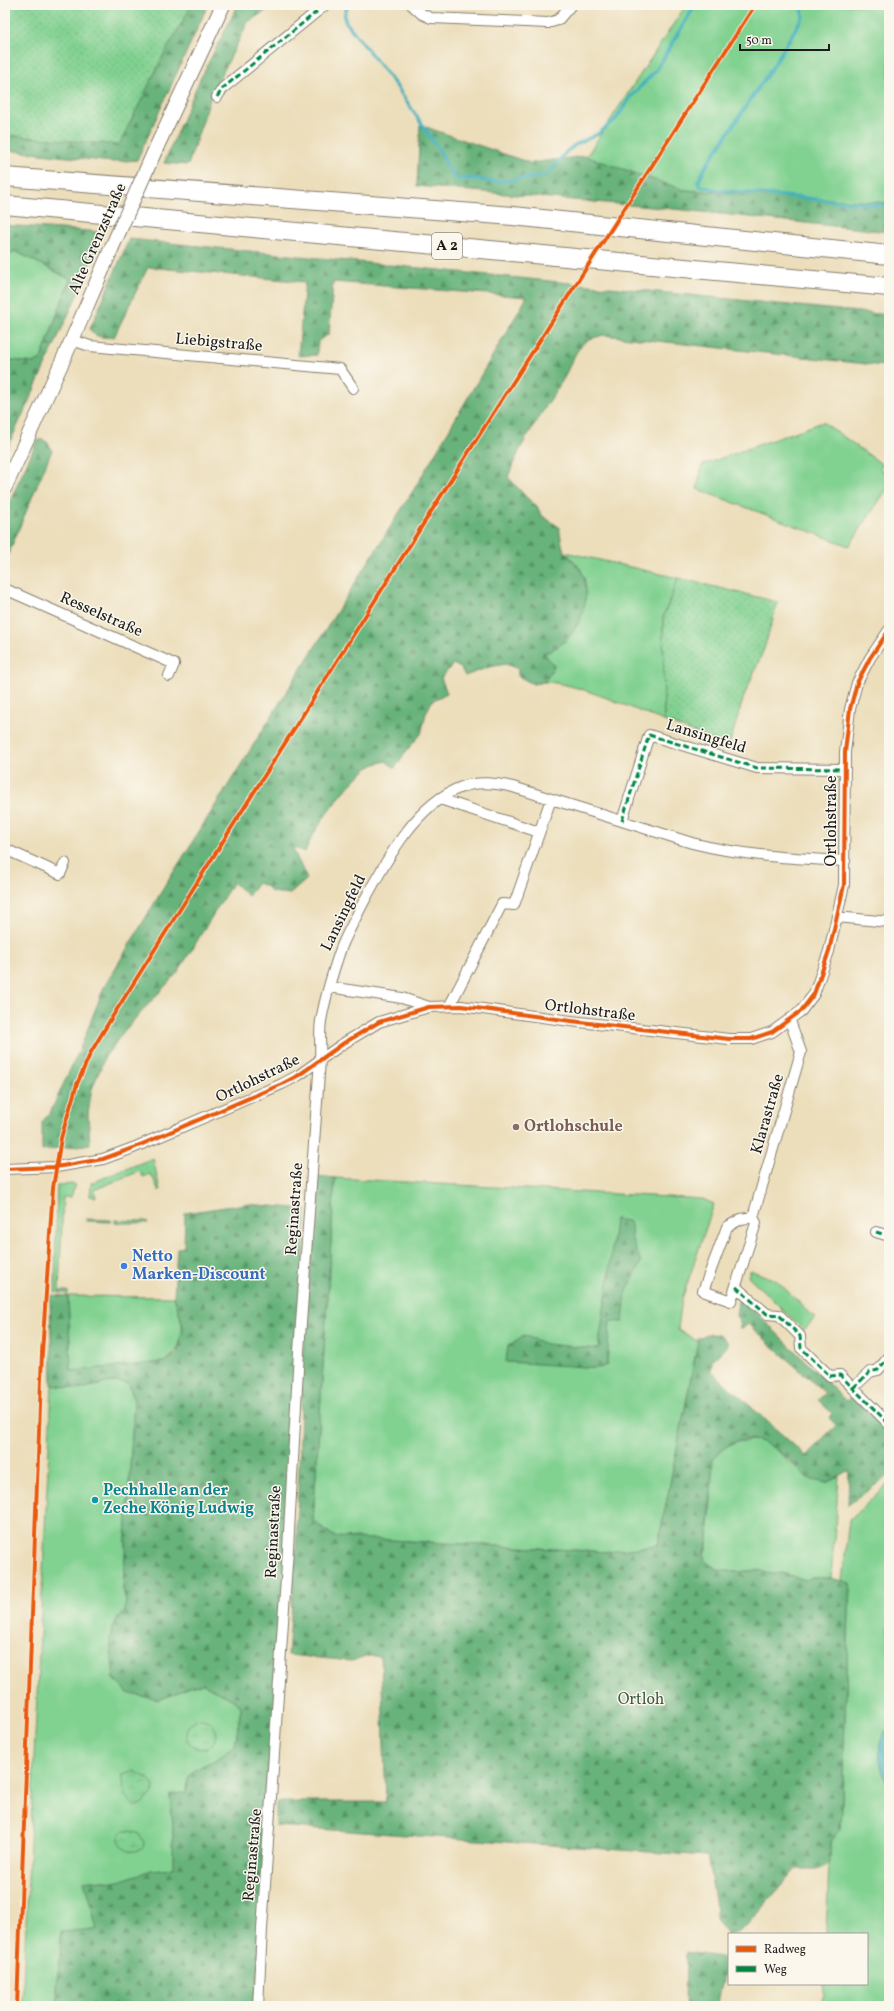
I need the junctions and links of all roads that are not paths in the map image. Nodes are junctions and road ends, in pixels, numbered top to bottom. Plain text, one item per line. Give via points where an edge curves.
1 (223, 5) edge
2 (325, 5) edge
3 (412, 5) edge
4 (571, 5) edge
5 (217, 96) dead end
6 (5, 177) edge
7 (5, 205) edge
8 (889, 255) edge
9 (889, 287) edge
10 (72, 340) junction
11 (353, 388) dead end
12 (6, 481) edge
13 (5, 589) edge
14 (889, 630) edge
15 (169, 676) dead end
16 (844, 769) junction
17 (440, 799) junction
18 (551, 799) junction
19 (622, 821) junction
20 (539, 832) junction
21 (5, 849) edge
22 (845, 861) junction
23 (65, 863) dead end
24 (837, 917) junction
25 (889, 922) edge
26 (329, 987) junction
27 (450, 1005) junction
28 (429, 1006) junction
29 (790, 1020) junction
30 (320, 1060) junction
31 (5, 1169) edge
32 (753, 1217) junction
33 (876, 1232) dead end
34 (889, 1236) edge
35 (736, 1287) junction
36 (889, 1357) edge
37 (853, 1388) junction
38 (889, 1424) edge
39 (258, 2006) edge

1 - 10 street, Alte Grenzstraße, bridge via 157,146
2 - 5 street via 223,88
3 - 4 street via 431,18 548,23 558,20
6 - 8 highway, A 2 via 513,216
7 - 9 highway, A 2
10 - 11 street, Liebigstraße via 90,346 340,369
10 - 12 street, Alte Grenzstraße
13 - 15 street, Resselstraße via 174,664
14 - 16 street, Ortlohstraße via 857,683 850,709
16 - 19 street, Lansingfeld via 757,768 649,735
16 - 22 street, Ortlohstraße
17 - 18 street, Lansingfeld via 462,787 482,784 505,785
17 - 20 street
17 - 26 street, Lansingfeld via 399,841 387,860 339,952
18 - 19 street, Lansingfeld
18 - 20 street
19 - 22 street, Lansingfeld via 723,850 765,857
20 - 27 street via 514,905 502,904
21 - 23 street via 60,874
22 - 24 street, Ortlohstraße via 844,885
24 - 25 street
24 - 29 street, Ortlohstraße via 829,952 814,994
26 - 28 street, Ortlohstraße via 402,998
26 - 30 street, Lansingfeld via 321,1022
27 - 28 street, Ortlohstraße
27 - 29 street, Ortlohstraße via 729,1039 751,1039 772,1032
28 - 30 street, Ortlohstraße via 379,1022
29 - 32 street, Klarastraße via 801,1052
30 - 31 street, Ortlohstraße via 282,1084 103,1159 56,1167
30 - 39 street, Reginastraße
32 - 35 street, Klarastraße via 756,1223
32 - 35 street, Klarastraße via 741,1218 727,1227 703,1291 732,1301
33 - 34 street
35 - 37 street via 766,1314 779,1315 800,1336 801,1348 830,1376 840,1375
36 - 37 street via 878,1370 870,1372
37 - 38 street

